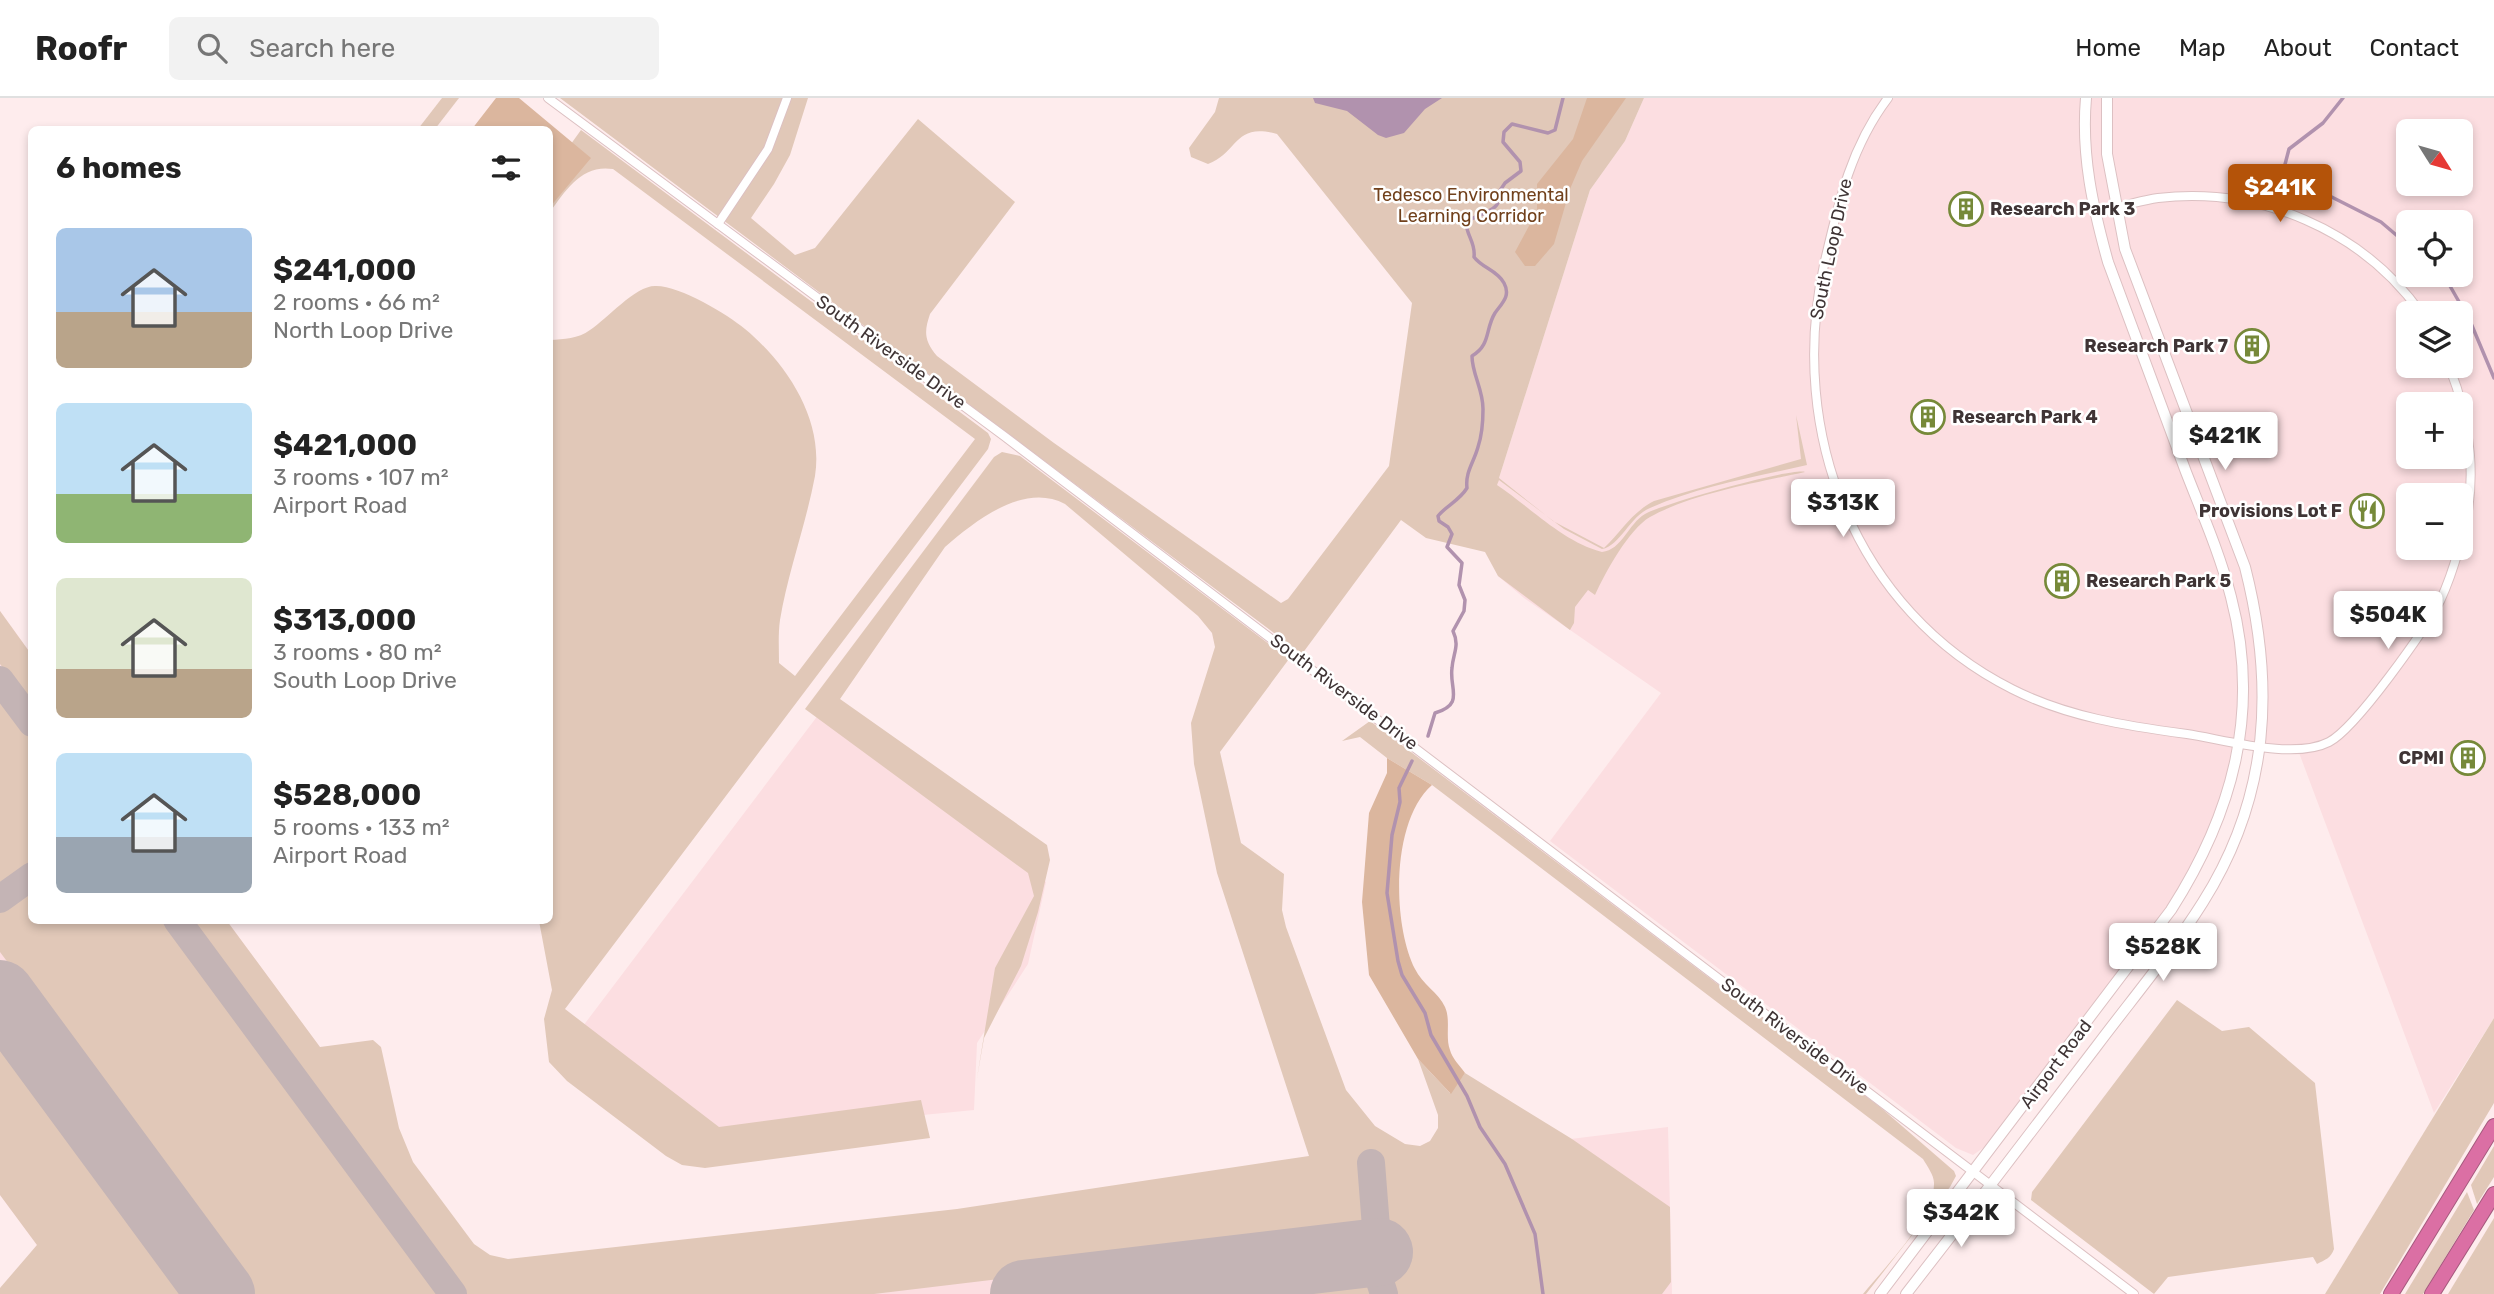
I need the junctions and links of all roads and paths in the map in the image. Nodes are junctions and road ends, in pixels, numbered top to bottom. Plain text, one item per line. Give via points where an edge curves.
1 (548, 98) edge
2 (787, 98) edge
3 (1888, 98) edge
4 (2086, 98) edge
5 (2107, 98) edge
6 (2115, 208) junction
7 (2095, 214) junction
8 (718, 224) junction
9 (2411, 301) edge
10 (2453, 378) edge
11 (2470, 483) edge
12 (2454, 560) edge
13 (2240, 742) junction
14 (2260, 746) junction
15 (2491, 1131) edge
16 (1975, 1172) junction
17 (1992, 1185) junction
18 (2494, 1194) edge
19 (1880, 1294) edge
20 (1906, 1294) edge
21 (2135, 1294) edge
22 (2391, 1294) edge
23 (2432, 1294) edge

1 - 8 street, South Riverside Drive
2 - 8 street via 763,158
3 - 13 street, South Loop Drive via 1862,136 1847,172 1818,292 1812,349 1821,437 1837,490 1860,539 1882,576 1921,621 1966,660 2012,689 2081,716
4 - 7 main road, Airport Road via 2085,157
5 - 6 main road, Airport Road via 2107,154
6 - 7 street
6 - 9 street via 2157,198 2221,197 2286,211 2357,249
6 - 14 main road, Airport Road via 2125,249 2245,567 2264,670
7 - 13 main road, Airport Road via 2108,262 2231,596 2242,665
8 - 16 street, South Riverside Drive via 1310,666
10 - 11 street, South Loop Drive via 2466,418
12 - 14 street, South Loop Drive via 2434,612 2345,730 2315,748
13 - 14 street, South Loop Drive
13 - 16 main road, Airport Road via 2221,816 2186,888
14 - 17 main road, Airport Road via 2241,825 2204,901
15 - 22 highway
16 - 17 street, South Riverside Drive
16 - 19 main road, Airport Road
17 - 20 main road, Airport Road
17 - 21 street, South Riverside Drive
18 - 23 highway

